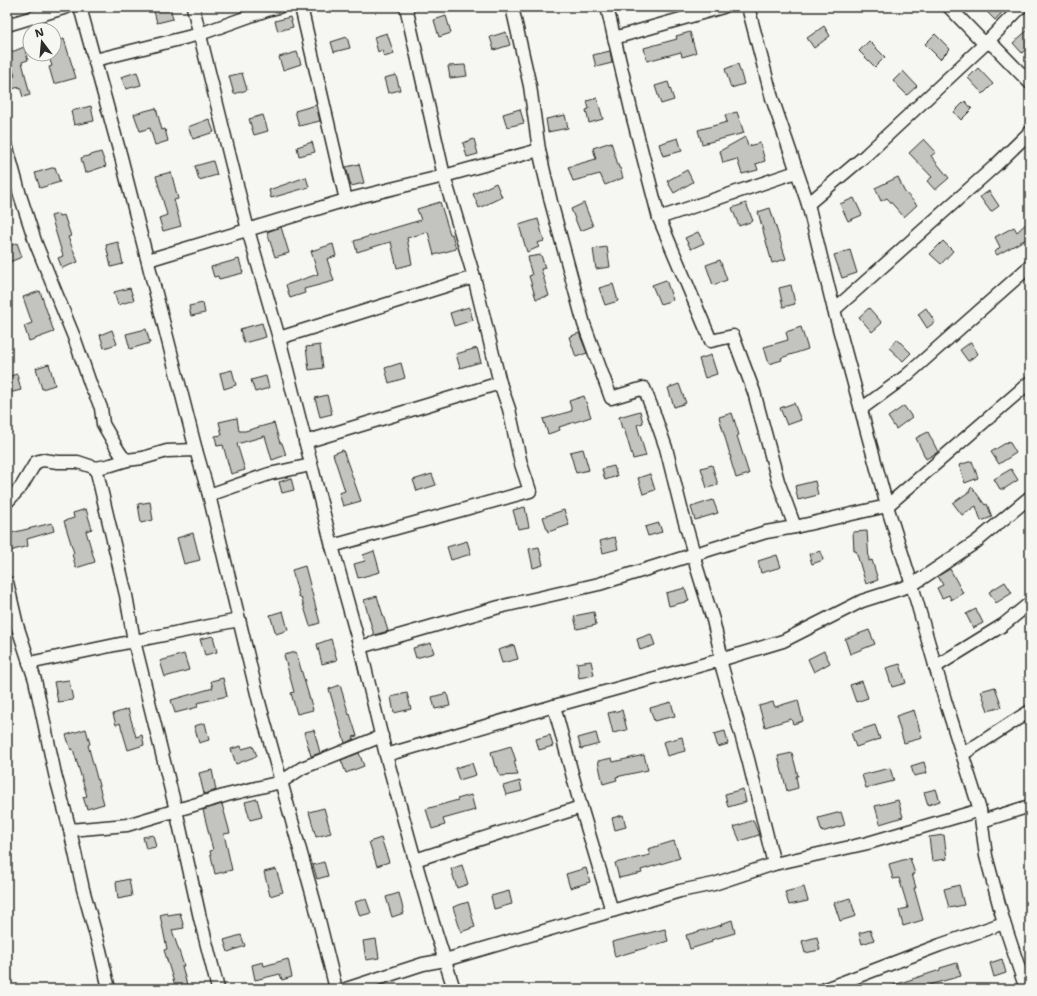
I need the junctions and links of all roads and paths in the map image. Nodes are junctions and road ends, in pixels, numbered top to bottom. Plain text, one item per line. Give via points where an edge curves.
1 (67, 7) edge
2 (80, 7) edge
3 (193, 7) edge
4 (279, 7) edge
5 (301, 7) edge
6 (406, 7) edge
7 (512, 7) edge
8 (607, 7) edge
9 (723, 7) edge
10 (748, 7) edge
11 (949, 7) edge
12 (1021, 7) edge
13 (7, 25) edge
14 (200, 34) junction
15 (614, 38) junction
16 (986, 43) junction
17 (95, 60) junction
18 (1030, 83) edge
19 (1030, 132) edge
20 (7, 148) edge
21 (539, 150) junction
22 (796, 172) junction
23 (444, 176) junction
24 (346, 200) junction
25 (808, 204) junction
26 (659, 218) junction
27 (248, 230) junction
28 (148, 260) junction
29 (1030, 266) edge
30 (474, 277) junction
31 (834, 310) junction
32 (279, 338) junction
33 (1030, 382) edge
34 (500, 383) junction
35 (861, 409) junction
36 (305, 442) junction
37 (196, 450) junction
38 (126, 460) junction
39 (311, 465) junction
40 (96, 468) junction
41 (209, 495) junction
42 (1030, 497) edge
43 (7, 502) edge
44 (887, 506) junction
45 (795, 527) junction
46 (332, 546) junction
47 (694, 554) junction
48 (7, 582) edge
49 (912, 585) junction
50 (1030, 603) edge
51 (240, 620) junction
52 (134, 641) junction
53 (360, 647) junction
54 (720, 660) junction
55 (29, 663) junction
56 (935, 666) junction
57 (554, 706) junction
58 (1030, 711) edge
59 (382, 736) junction
60 (963, 754) junction
61 (386, 755) junction
62 (281, 782) junction
63 (1030, 806) edge
64 (581, 807) junction
65 (176, 810) junction
66 (981, 815) junction
67 (70, 830) junction
68 (415, 860) junction
69 (774, 864) junction
70 (612, 911) junction
71 (1004, 923) junction
72 (445, 960) junction
73 (109, 989) edge
74 (218, 989) edge
75 (336, 989) edge
76 (346, 989) edge
77 (454, 989) edge
78 (825, 989) edge
79 (1026, 989) edge

1 - 13 street
2 - 17 street
3 - 14 street
4 - 14 street
5 - 24 street
6 - 23 street
7 - 21 street via 530,86
8 - 15 street
9 - 15 street
10 - 22 street via 772,98
11 - 16 street
12 - 16 street
14 - 17 street
14 - 27 street
15 - 26 street
16 - 18 street via 994,46
16 - 25 street via 866,155
17 - 28 street
19 - 31 street
20 - 38 street via 36,244 91,386 98,398 103,424
21 - 23 street
21 - 47 street via 584,324 611,398 644,388 666,448
22 - 25 street
22 - 26 street
23 - 24 street
23 - 30 street
24 - 27 street
25 - 31 street
26 - 45 street via 711,341 733,336 754,392 778,481
27 - 28 street
27 - 32 street
28 - 37 street
29 - 35 street via 906,376
30 - 32 street
30 - 34 street
31 - 35 street
32 - 36 street
33 - 44 street
34 - 36 street
34 - 46 street via 530,491
35 - 44 street
36 - 39 street
37 - 38 street via 167,451
37 - 41 street
38 - 40 street
39 - 41 street via 269,474
39 - 46 street
40 - 43 street via 78,462 36,462 21,487
40 - 52 street via 126,595
41 - 51 street
42 - 49 street via 976,542
44 - 45 street
44 - 49 street
45 - 47 street via 766,532
46 - 53 street
47 - 53 street via 599,584 499,607
47 - 54 street via 713,620
48 - 55 street
49 - 54 street via 862,602 782,642
49 - 56 street
50 - 56 street via 1003,624
51 - 52 street
51 - 62 street
52 - 55 street
52 - 65 street
53 - 59 street
54 - 57 street
54 - 69 street
55 - 67 street
56 - 60 street
57 - 61 street
57 - 64 street
58 - 60 street
59 - 61 street
59 - 62 street via 302,768
60 - 66 street
61 - 68 street
62 - 65 street
62 - 75 street
63 - 66 street
64 - 68 street
64 - 70 street
65 - 67 street via 127,826
65 - 74 street
66 - 69 street
66 - 71 street via 986,856
67 - 73 street
68 - 72 street
69 - 70 street via 714,884
70 - 72 street
71 - 78 street
71 - 79 street
72 - 76 street via 423,964
72 - 77 street

